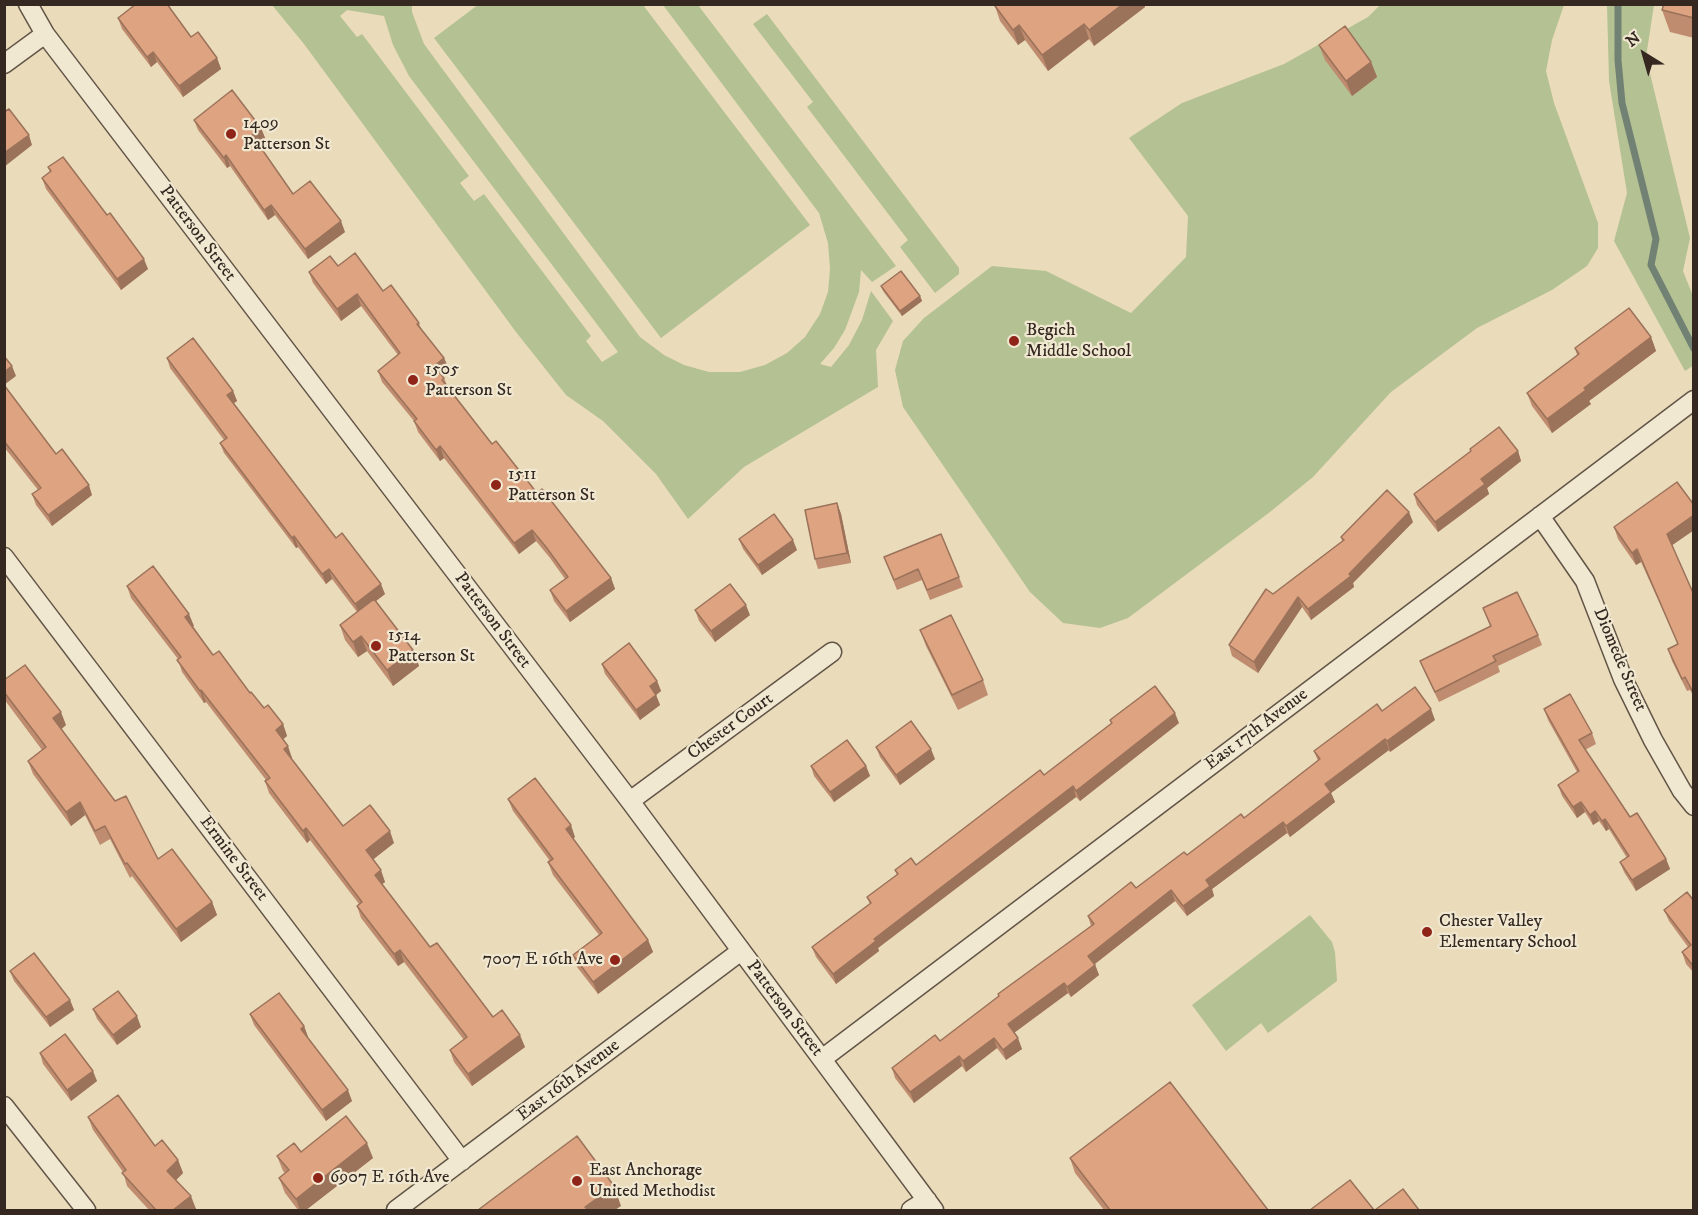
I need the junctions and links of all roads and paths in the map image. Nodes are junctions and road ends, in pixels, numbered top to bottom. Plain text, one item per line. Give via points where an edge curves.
1 (14, 4) edge
2 (28, 4) edge
3 (45, 34) junction
4 (4, 64) edge
5 (1694, 400) edge
6 (1540, 516) junction
7 (4, 557) edge
8 (832, 652) dead end
9 (630, 801) junction
10 (1694, 806) edge
11 (741, 951) junction
12 (822, 1059) junction
13 (4, 1106) edge
14 (462, 1161) junction
15 (931, 1205) edge
16 (86, 1210) edge
17 (396, 1210) edge
18 (911, 1210) edge

1 - 3 street, Patterson Street
2 - 3 street, Patterson Street
3 - 4 street
3 - 9 street, Patterson Street
5 - 6 street, East 17th Avenue
6 - 10 street, Diomede Street via 1585,581 1623,679
6 - 12 street, East 17th Avenue
7 - 14 street, Ermine Street
8 - 9 street, Chester Court
9 - 11 street, Patterson Street
11 - 12 street, Patterson Street
11 - 14 street, East 16th Avenue
12 - 15 street, Patterson Street
13 - 16 street
14 - 17 street, East 16th Avenue
15 - 18 street

